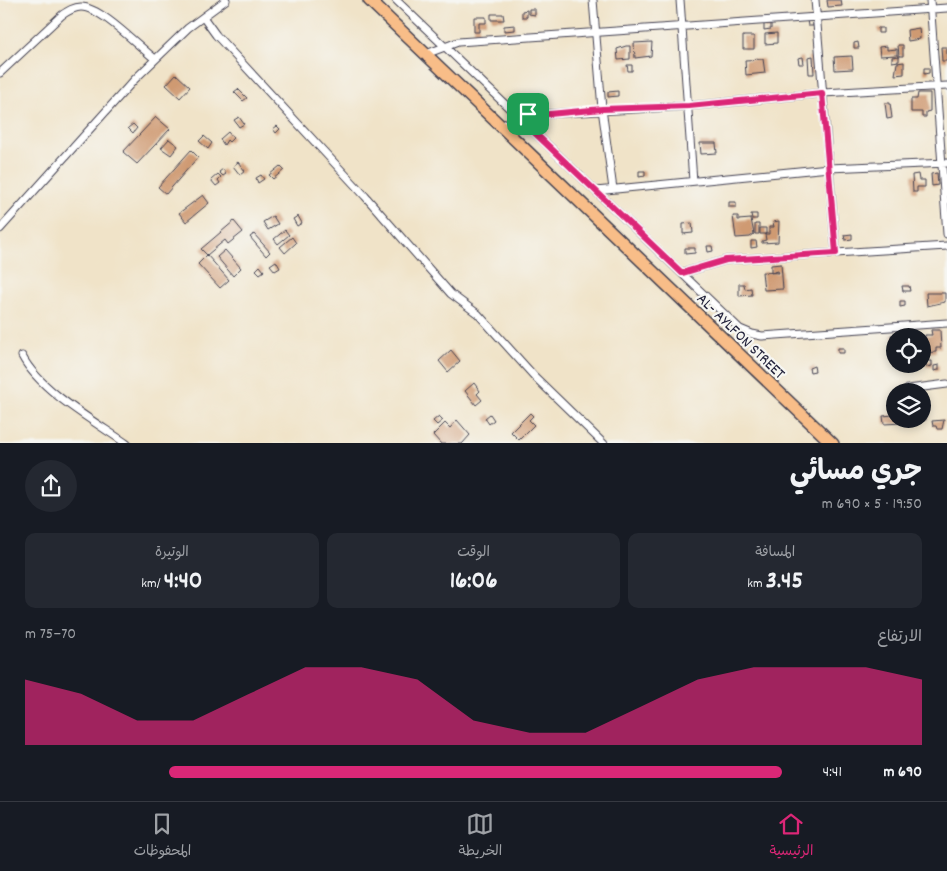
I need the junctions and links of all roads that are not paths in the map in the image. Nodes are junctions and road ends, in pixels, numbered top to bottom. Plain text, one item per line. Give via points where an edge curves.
1 (226, 0) edge
2 (369, 0) edge
3 (396, 0) edge
4 (593, 0) edge
5 (680, 0) edge
6 (815, 0) edge
7 (930, 0) edge
8 (947, 8) edge
9 (931, 9) junction
10 (203, 17) junction
11 (816, 17) junction
12 (683, 25) junction
13 (595, 32) junction
14 (444, 46) junction
15 (426, 54) junction
16 (155, 59) junction
17 (0, 73) edge
18 (947, 86) edge
19 (936, 87) junction
20 (822, 93) junction
21 (689, 106) junction
22 (602, 109) junction
23 (518, 117) junction
24 (501, 126) junction
25 (945, 163) edge
26 (829, 168) junction
27 (693, 181) junction
28 (613, 189) junction
29 (596, 191) junction
30 (0, 229) edge
31 (947, 234) edge
32 (947, 246) edge
33 (836, 253) junction
34 (682, 273) junction
35 (947, 323) edge
36 (22, 356) dead end
37 (947, 384) edge
38 (931, 386) edge
39 (126, 443) edge
40 (603, 443) edge
41 (832, 443) edge

1 - 10 street
2 - 15 highway, AL- AYLFON STREET
3 - 14 street
4 - 13 street
5 - 12 street
6 - 11 street
7 - 9 street
8 - 9 street
9 - 11 street
9 - 19 street
10 - 16 street
10 - 40 street via 450,294 478,314 535,377
11 - 12 street
11 - 20 street
12 - 13 street
12 - 21 street
13 - 14 street via 458,42
13 - 22 street
14 - 15 street
14 - 23 street
15 - 24 highway, AL- AYLFON STREET
16 - 17 street via 98,13 82,7 62,15
16 - 30 street
18 - 19 street
19 - 20 street
19 - 25 street
20 - 21 street
20 - 26 street
21 - 22 street
21 - 27 street
22 - 23 street
22 - 28 street
23 - 24 street
23 - 29 street
24 - 41 highway, AL- AYLFON STREET
25 - 26 street
25 - 31 street
26 - 27 street
26 - 33 street
27 - 28 street
28 - 29 street
29 - 34 street
32 - 33 street
33 - 34 street via 726,260
34 - 35 street via 735,325 757,336
36 - 39 street via 33,373 59,395
37 - 38 street

